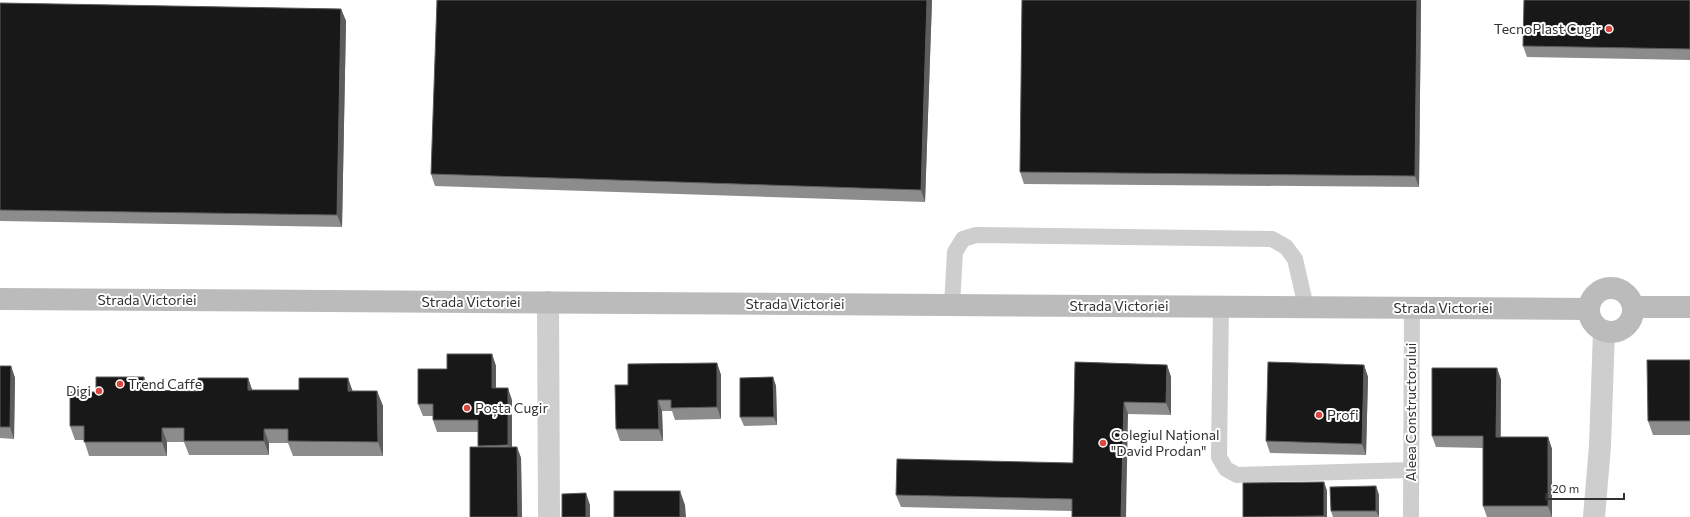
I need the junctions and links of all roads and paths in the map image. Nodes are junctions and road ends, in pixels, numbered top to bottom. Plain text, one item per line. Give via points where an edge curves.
1 (0, 299) edge
2 (548, 302) junction
3 (952, 305) junction
4 (1221, 307) junction
5 (1306, 307) junction
6 (1634, 307) junction
7 (1690, 307) edge
8 (1412, 308) junction
9 (1589, 309) junction
10 (1604, 331) junction
11 (1411, 470) junction
12 (549, 517) edge
13 (1411, 517) edge
14 (1594, 517) edge

1 - 2 main road, Strada Victoriei
2 - 3 main road, Strada Victoriei
2 - 12 street
3 - 4 main road, Strada Victoriei
3 - 5 lane via 955,252 963,239 976,235 1272,239 1286,247 1295,259
4 - 5 main road, Strada Victoriei
4 - 11 lane via 1219,457 1226,469 1238,475
5 - 8 main road, Strada Victoriei
6 - 7 main road
6 - 9 main road via 1627,294 1621,290 1607,288 1595,296
6 - 10 main road via 1630,322 1625,328 1619,332
8 - 9 main road, Strada Victoriei
8 - 11 lane, Aleea Constructorului
9 - 10 main road via 1593,322
10 - 14 street via 1600,446
11 - 13 lane, Aleea Constructorului

